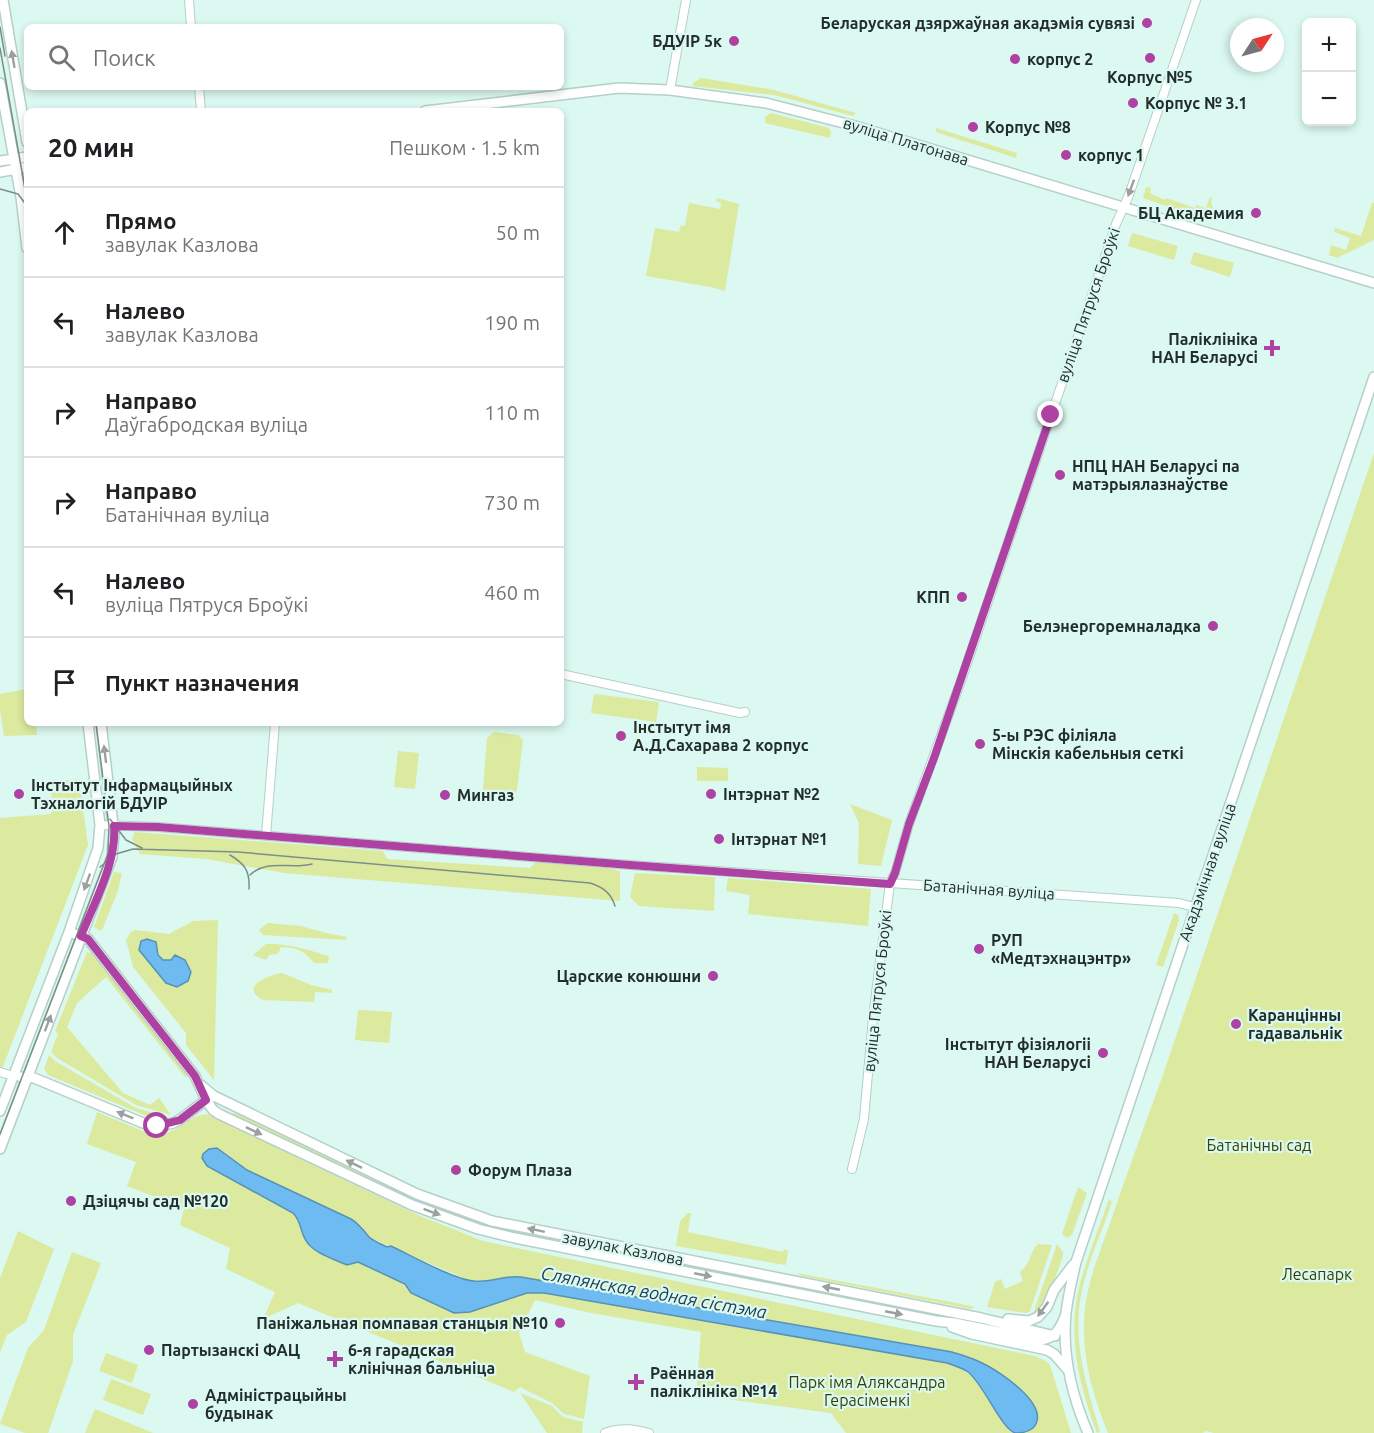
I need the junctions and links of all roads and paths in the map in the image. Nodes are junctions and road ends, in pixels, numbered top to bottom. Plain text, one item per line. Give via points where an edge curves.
1 (3, 0) edge
2 (189, 0) edge
3 (686, 0) edge
4 (1196, 0) edge
5 (191, 24) edge
6 (0, 83) edge
7 (199, 90) edge
8 (670, 90) junction
9 (201, 108) edge
10 (449, 108) edge
11 (24, 124) edge
12 (24, 159) edge
13 (0, 161) edge
14 (15, 164) junction
15 (24, 166) edge
16 (0, 172) edge
17 (1124, 207) junction
18 (24, 227) edge
19 (1374, 283) edge
20 (1374, 377) edge
21 (564, 675) edge
22 (745, 712) dead end
23 (88, 726) edge
24 (101, 726) edge
25 (275, 726) edge
26 (100, 825) junction
27 (114, 826) junction
28 (266, 837) junction
29 (890, 884) junction
30 (1194, 907) junction
31 (69, 932) junction
32 (81, 936) junction
33 (0, 1072) edge
34 (13, 1076) junction
35 (26, 1077) junction
36 (210, 1098) junction
37 (0, 1112) edge
38 (0, 1149) edge
39 (852, 1169) dead end
40 (580, 1239) junction
41 (578, 1250) junction
42 (1076, 1262) junction
43 (1066, 1314) junction
44 (991, 1320) junction
45 (936, 1322) junction
46 (1054, 1336) junction
47 (1066, 1348) junction
48 (1068, 1371) junction
49 (605, 1433) edge
50 (649, 1433) edge
51 (1088, 1433) edge

11 -> 1 main road
2 - 5 street
3 - 8 street
4 -> 17 street, вуліца Пятруся Броўкі
6 - 14 main road
7 - 9 street
8 - 10 main road, вуліца Платонава via 619,88
8 - 17 main road, вуліца Платонава via 766,103 831,119
12 - 14 main road
13 - 14 main road
14 - 15 main road
14 - 16 main road
14 - 18 main road
17 - 19 main road, вуліца Платонава
17 - 29 street, вуліца Пятруся Броўкі
20 - 30 main road, Акадэмічная вуліца
21 - 22 street
23 - 26 main road
27 -> 24 main road
25 - 28 street
26 - 27 street, Батанічная вуліца
26 -> 31 main road via 95,861
27 - 28 street, Батанічная вуліца
27 - 32 main road via 112,857
28 - 29 street, Батанічная вуліца
29 - 30 street, Батанічная вуліца
29 - 39 street, вуліца Пятруся Броўкі via 864,1119
30 - 42 main road, Акадэмічная вуліца
31 - 32 main road, завулак Казлова
31 - 34 main road
35 -> 32 main road
32 - 36 main road, завулак Казлова via 88,939
33 - 34 street
34 - 35 main road
34 - 37 main road
36 -> 35 main road via 180,1120 157,1126
35 - 38 main road
40 -> 36 main road, завулак Казлова via 492,1221 417,1194
36 -> 41 main road, завулак Казлова via 213,1110 219,1114 412,1205 478,1229
40 - 41 main road
44 -> 40 main road, завулак Казлова
41 -> 45 main road, завулак Казлова
42 - 43 main road, Акадэмічная вуліца
42 -> 44 main road via 1038,1317 1029,1321
43 - 46 main road
43 - 47 main road, Акадэмічная вуліца
44 - 46 main road, завулак Казлова
45 - 46 main road, завулак Казлова via 1041,1340
45 - 48 main road, завулак Казлова via 1047,1350
46 - 47 main road
47 - 48 main road, Акадэмічная вуліца
48 - 51 main road, Акадэмічная вуліца
49 - 50 street via 617,1429

